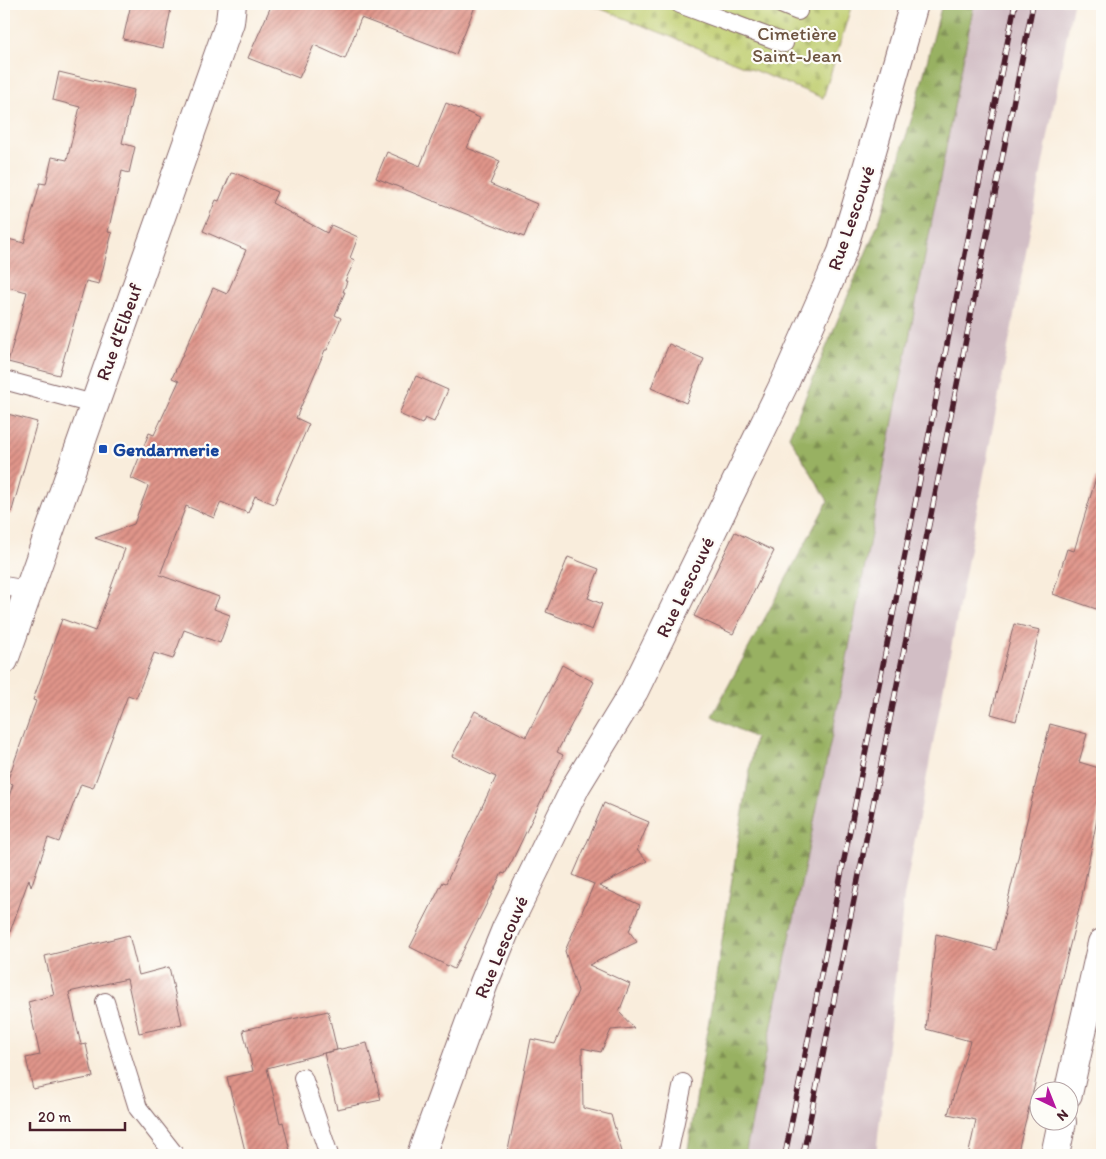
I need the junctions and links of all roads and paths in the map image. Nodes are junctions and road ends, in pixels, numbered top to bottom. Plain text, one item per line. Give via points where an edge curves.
1 (232, 4) edge
2 (680, 4) edge
3 (781, 4) edge
4 (914, 4) edge
5 (798, 11) dead end
6 (784, 43) dead end
7 (4, 380) edge
8 (93, 404) junction
9 (16, 588) edge
10 (4, 660) edge
11 (1102, 943) edge
12 (105, 1002) dead end
13 (303, 1078) dead end
14 (1071, 1082) edge
15 (683, 1083) dead end
16 (1060, 1132) edge
17 (175, 1155) edge
18 (329, 1155) edge
19 (421, 1155) edge
20 (668, 1155) edge
21 (1055, 1155) edge

1 - 8 street, Rue d'Elbeuf via 230,22
2 - 6 lane
3 - 5 lane
4 - 19 street, Rue Lescouvé via 842,252 784,384 637,683 576,786 506,929
7 - 8 lane
8 - 9 street, Rue d'Elbeuf
9 - 10 street, Rue d'Elbeuf
11 - 14 street
12 - 17 lane via 138,1108
13 - 18 lane
15 - 20 lane
16 - 21 street

